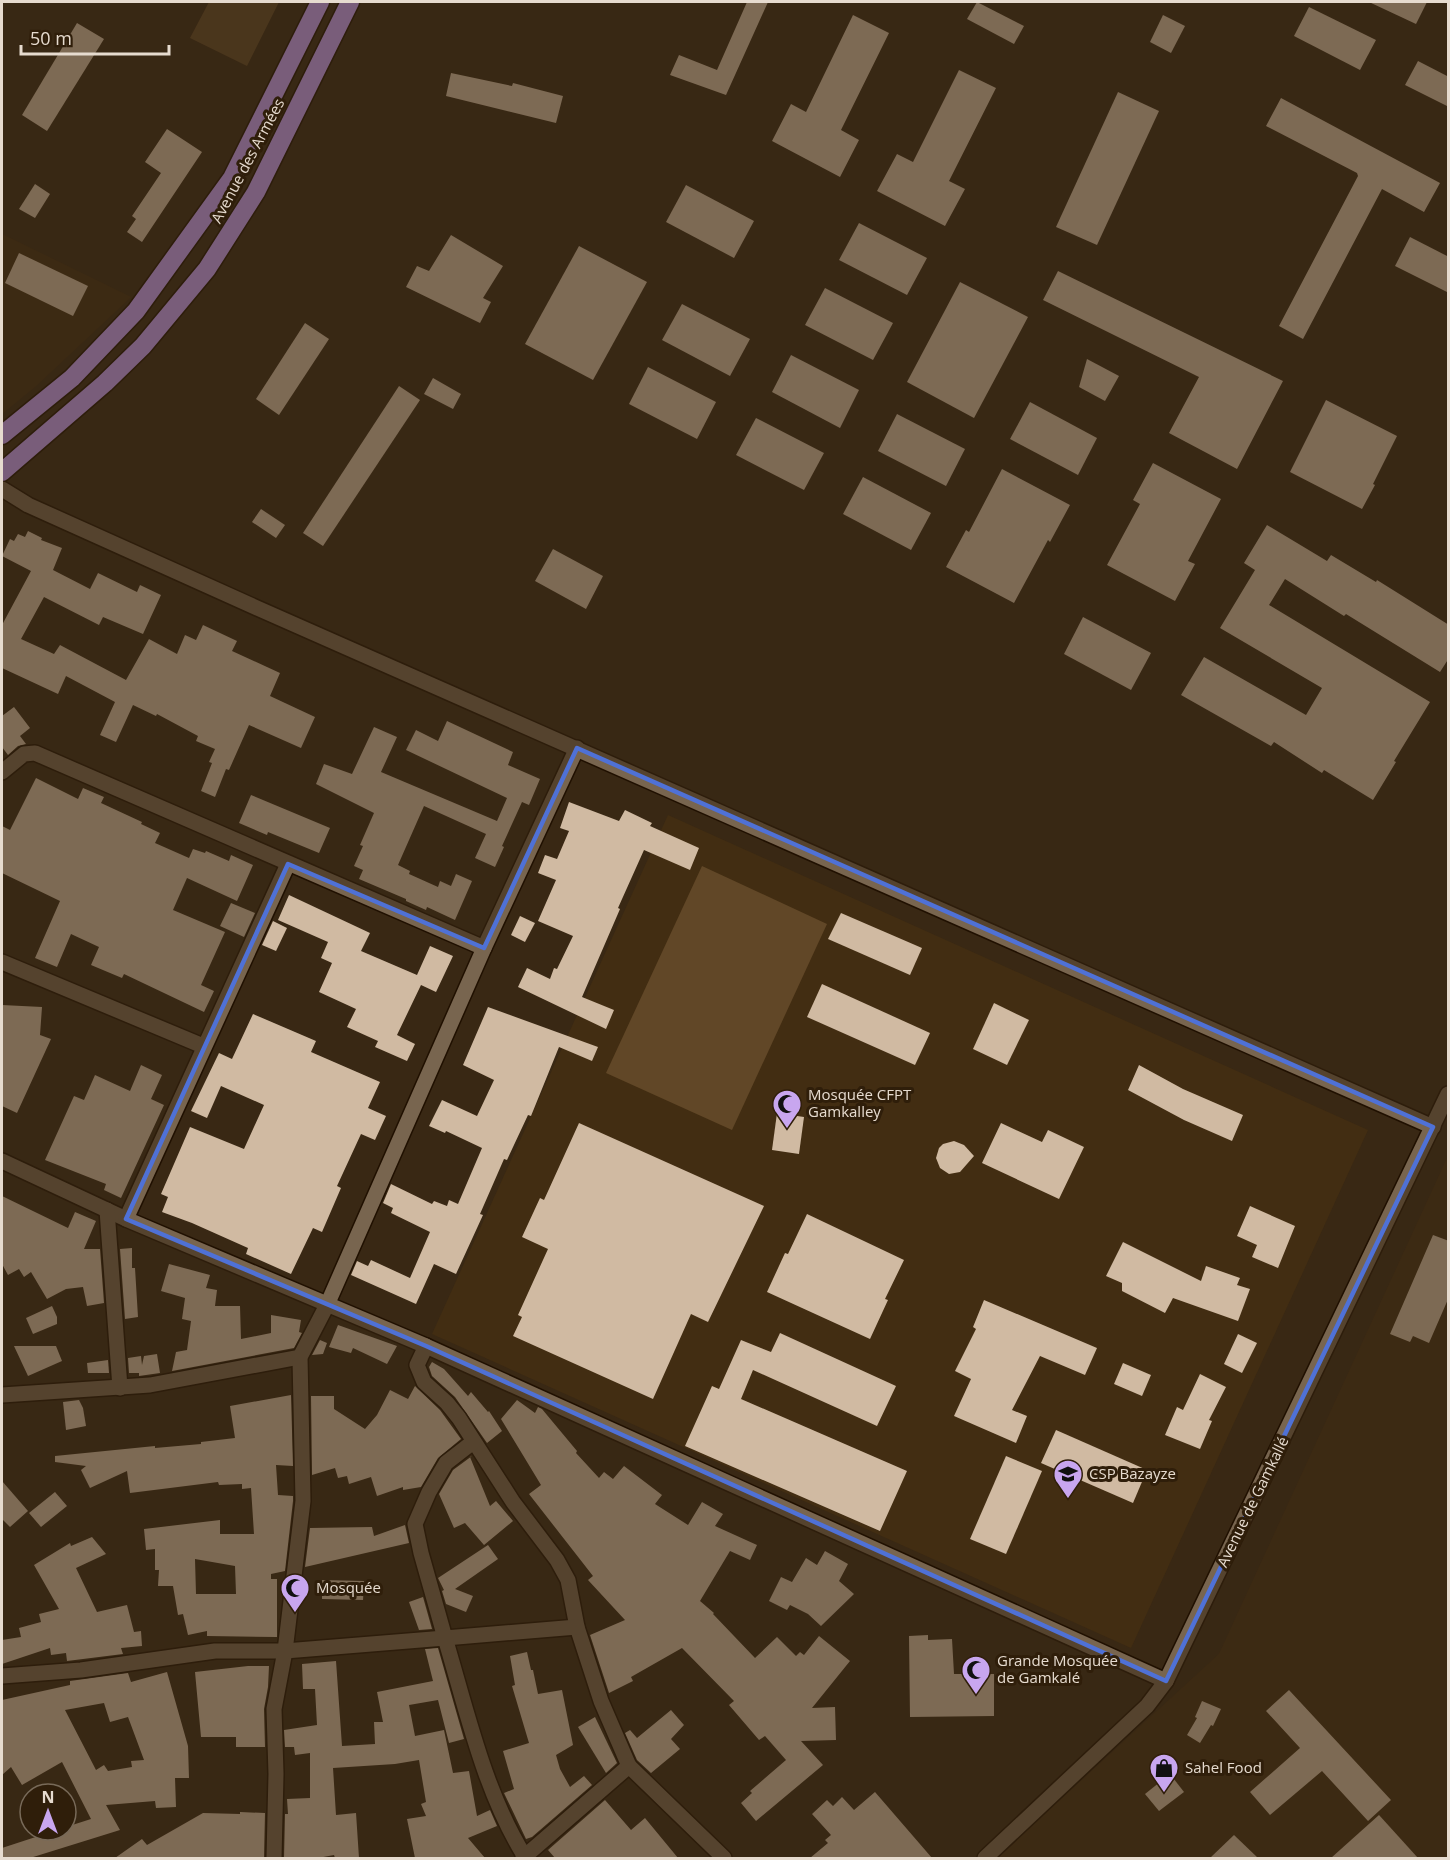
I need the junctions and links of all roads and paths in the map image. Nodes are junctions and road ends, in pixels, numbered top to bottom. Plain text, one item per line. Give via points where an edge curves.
1 (321, 2) edge
2 (350, 2) edge
3 (2, 435) edge
4 (2, 472) edge
5 (2, 489) edge
6 (578, 748) junction
7 (2, 772) edge
8 (288, 864) junction
9 (484, 948) junction
10 (2, 962) edge
11 (203, 1046) junction
12 (1449, 1094) edge
13 (1433, 1127) junction
14 (2, 1161) edge
15 (108, 1210) junction
16 (126, 1219) junction
17 (327, 1305) junction
18 (426, 1346) junction
19 (300, 1357) junction
20 (120, 1388) junction
21 (2, 1395) edge
22 (473, 1442) junction
23 (578, 1628) junction
24 (445, 1638) junction
25 (285, 1651) junction
26 (2, 1676) edge
27 (1166, 1681) junction
28 (629, 1766) junction
29 (274, 1858) edge
30 (524, 1858) edge
31 (724, 1858) edge
32 (986, 1858) edge

1 - 3 highway, Avenue des Armées via 232,178 136,311 72,378
2 - 4 highway, Avenue des Armées via 255,192 207,269 143,346
5 - 6 street via 28,505
6 - 9 street
6 - 13 street
7 - 8 street via 24,754 35,753
8 - 9 street
8 - 11 street
9 - 17 street
10 - 11 street
11 - 16 street
12 - 13 street, Avenue de Gamkallé
13 - 27 street, Avenue de Gamkallé
14 - 15 street
15 - 16 street
15 - 20 street
16 - 17 street
17 - 18 street
17 - 19 street
18 - 22 street via 417,1365 419,1374 459,1418
18 - 27 street
19 - 20 street
19 - 25 street via 303,1501
20 - 21 street
22 - 23 street via 557,1560 568,1580
22 - 24 street via 446,1463 415,1524
23 - 24 street
23 - 28 street via 601,1701
24 - 25 street
24 - 30 street via 487,1776
25 - 26 street via 215,1651 81,1670
25 - 29 street via 274,1709
27 - 32 street, Avenue de Gamkallé via 1148,1706
28 - 30 street
28 - 31 street

